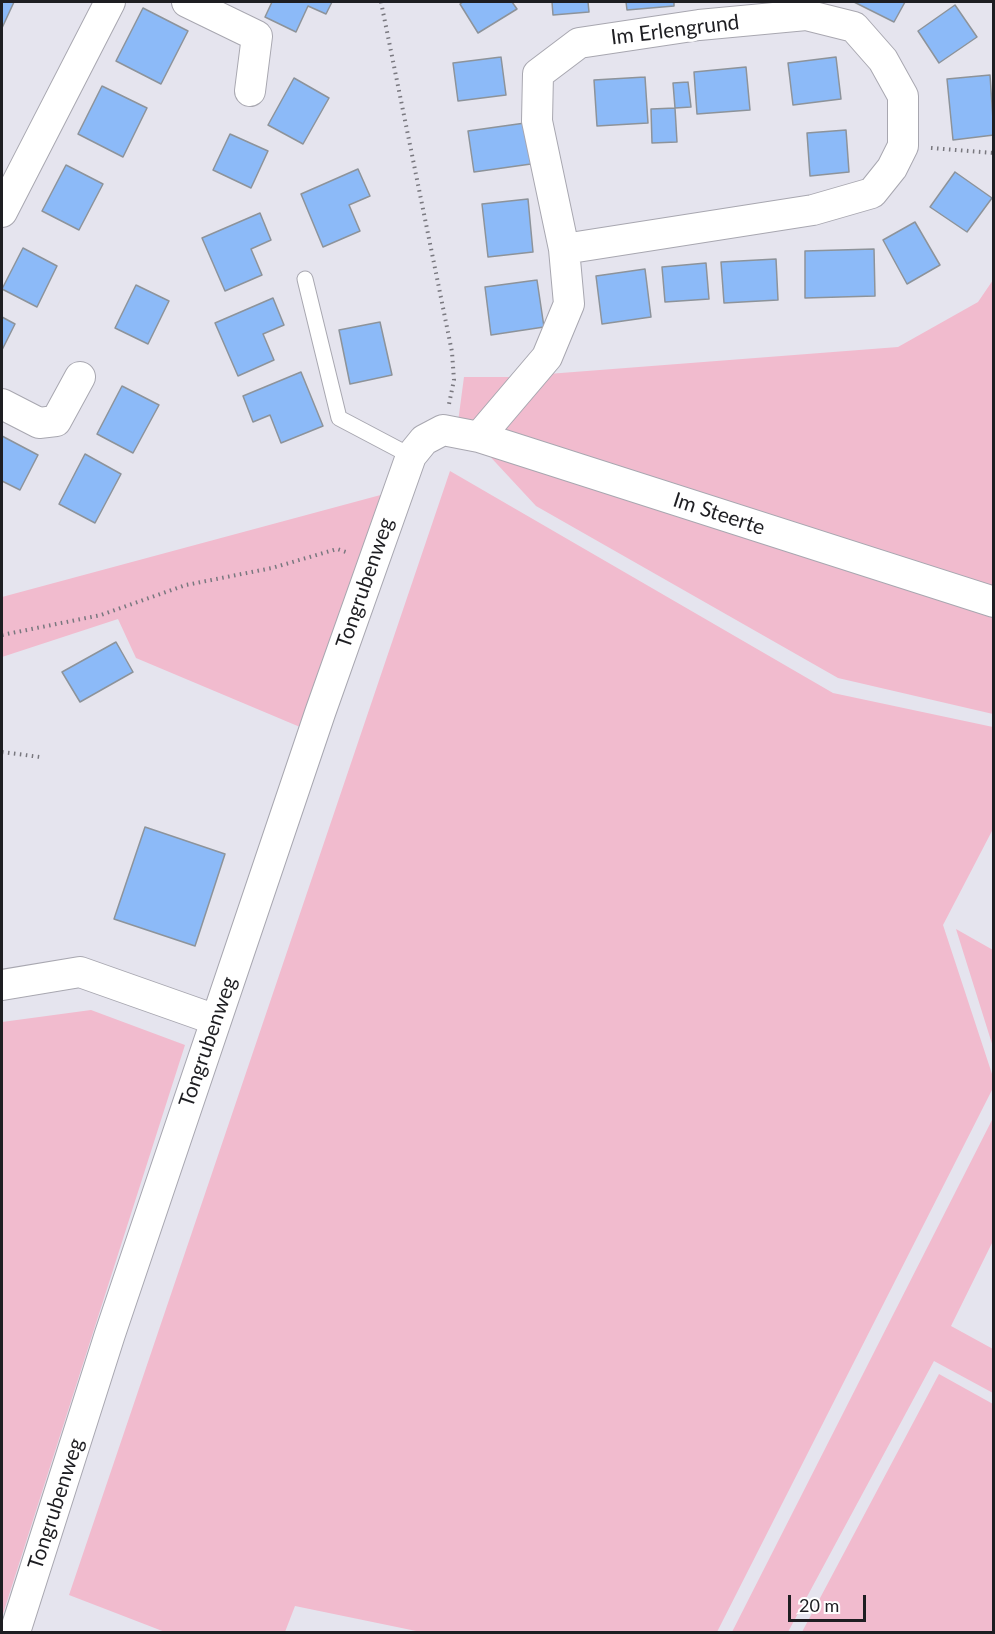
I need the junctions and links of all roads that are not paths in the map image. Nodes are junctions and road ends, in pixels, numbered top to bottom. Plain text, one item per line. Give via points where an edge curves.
1 (110, 2) edge
2 (188, 2) edge
3 (250, 91) dead end
4 (2, 212) edge
5 (564, 249) junction
6 (305, 279) dead end
7 (80, 377) dead end
8 (2, 404) edge
9 (443, 430) joint
10 (479, 437) junction
11 (411, 456) junction
12 (993, 602) edge
13 (2, 985) edge
14 (216, 1020) junction
15 (15, 1632) edge

1 - 4 street
2 - 3 street via 256,36
5 - 5 street, Im Erlengrund via 537,122 538,74 579,42 806,15 854,27 883,60 903,96 903,146 872,193 813,210
5 - 10 street, Im Erlengrund via 569,304 547,357
6 - 11 lane via 339,418
7 - 8 street via 56,421 39,423
9 - 10 street, Im Steerte
9 - 11 street, Tongrubenweg via 424,440
10 - 12 street, Im Steerte
11 - 14 street, Tongrubenweg
13 - 14 street via 80,972
14 - 15 street, Tongrubenweg

